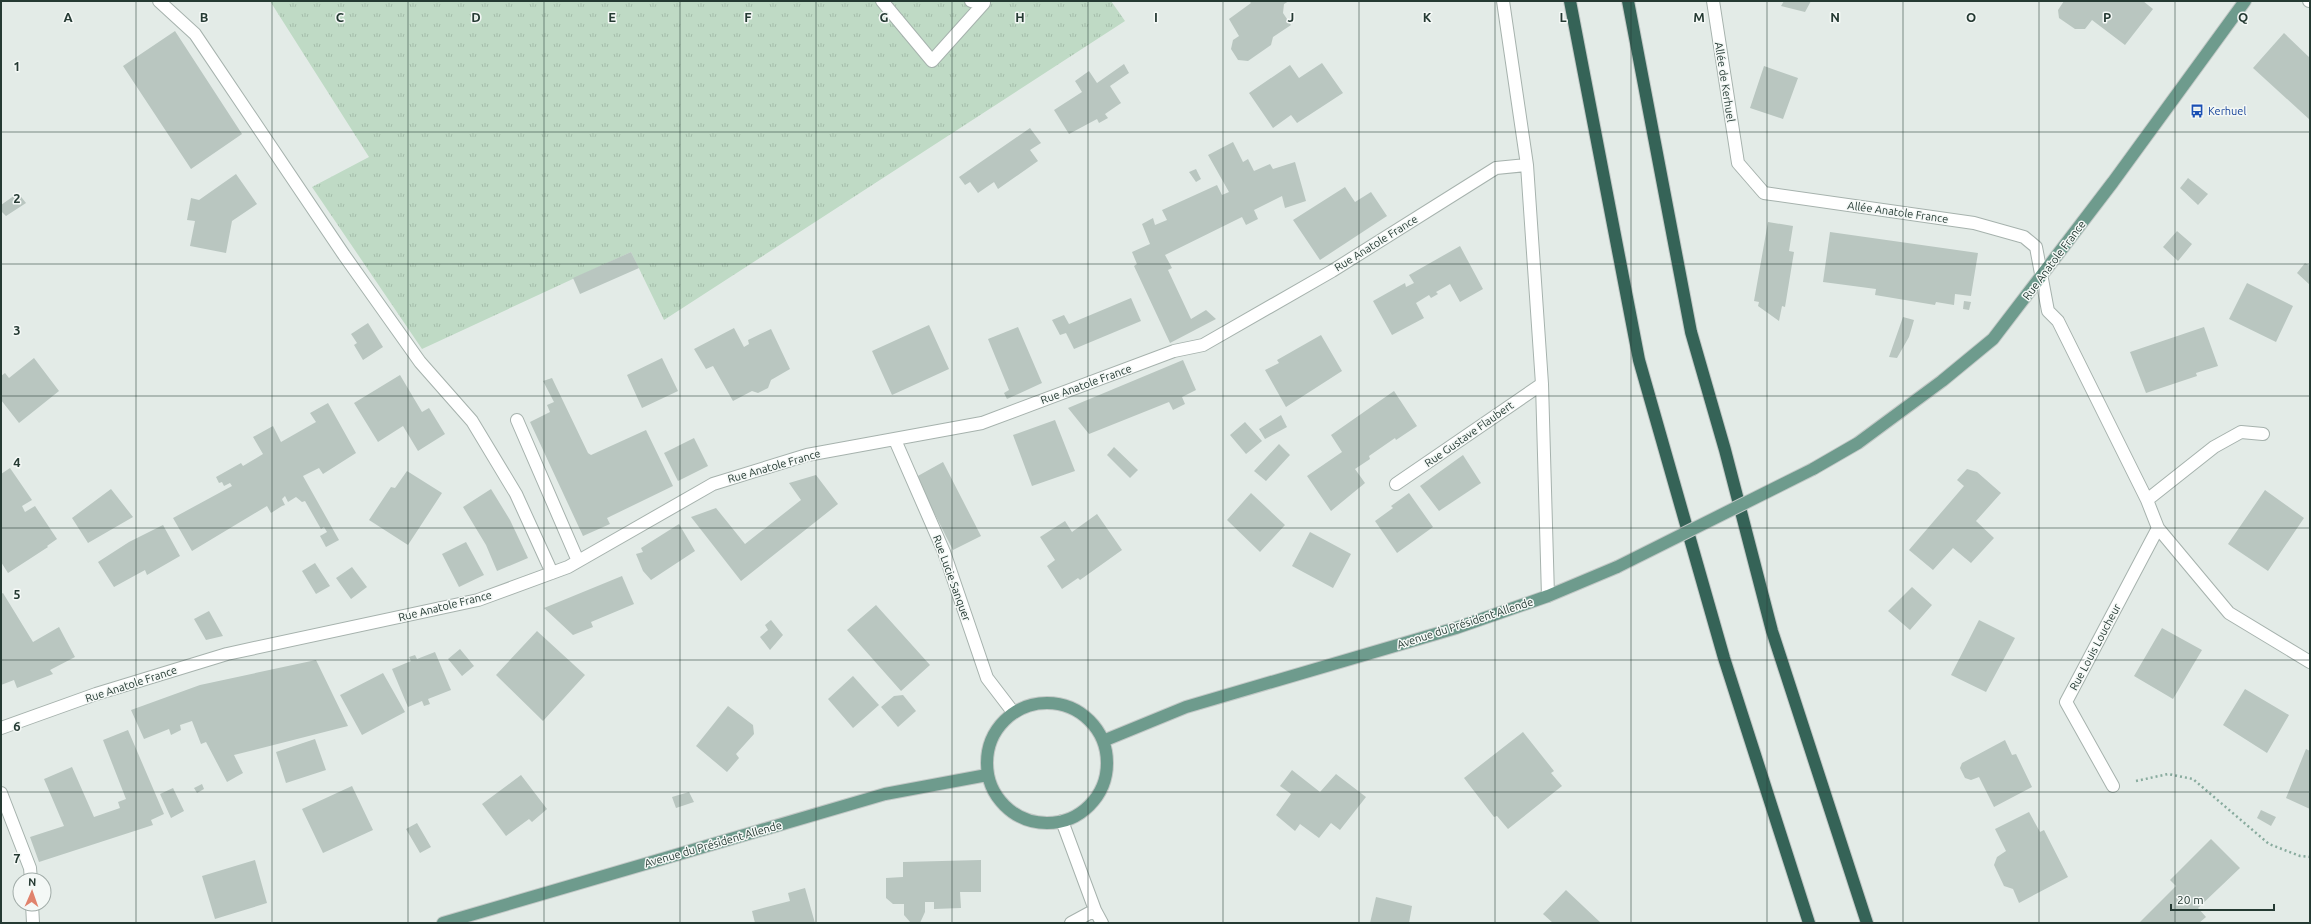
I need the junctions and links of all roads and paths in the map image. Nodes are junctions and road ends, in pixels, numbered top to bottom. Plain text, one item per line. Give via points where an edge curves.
1 (159, 1) edge
2 (882, 1) edge
3 (971, 1) edge
4 (1503, 1) edge
5 (1570, 1) edge
6 (1628, 1) edge
7 (1713, 1) edge
8 (2245, 1) edge
9 (1738, 163) joint
10 (1527, 165) junction
11 (2042, 277) junction
12 (1542, 384) junction
13 (517, 420) dead end
14 (2263, 434) dead end
15 (895, 440) junction
16 (1813, 469) joint
17 (1396, 484) dead end
18 (2147, 500) junction
19 (2158, 528) junction
20 (578, 561) junction
21 (552, 573) junction
22 (1548, 596) junction
23 (2310, 662) edge
24 (1013, 712) junction
25 (1, 728) edge
26 (1103, 741) junction
27 (987, 775) junction
28 (2113, 786) joint
29 (1, 792) edge
30 (1062, 820) junction
31 (2310, 857) edge
32 (30, 872) edge
33 (1095, 910) junction
34 (32, 912) edge
35 (33, 923) edge
36 (443, 923) edge
37 (1071, 923) edge
38 (1102, 923) edge
39 (1810, 923) edge
40 (1867, 923) edge

1 - 21 street via 196,34 344,255 420,362 472,421 516,494
2 - 3 street via 932,61 984,2
4 - 10 street
5 - 39 highway via 1639,360 1724,658
6 - 40 highway via 1691,332 1726,450 1772,631
7 - 9 street, Allée de Kerhuel
8 - 11 main road, Rue Anatole France
9 - 11 street, Allée Anatole France via 1764,193 1974,223 2024,237 2036,247
10 - 12 street
10 - 15 street, Rue Anatole France via 1496,168 1332,271 1203,345 1174,352 982,423
11 - 16 main road, Rue Anatole France via 1993,339 1942,381 1858,443
11 - 18 street via 2048,311 2058,321
12 - 17 street, Rue Gustave Flaubert
12 - 22 street
13 - 20 street
14 - 18 street via 2241,432 2214,447
15 - 20 street, Rue Anatole France via 807,455 713,484
15 - 24 street, Rue Lucie Sanquer via 944,552 987,678
16 - 22 main road, Avenue du Président Allende, bridge via 1617,567
18 - 19 street
19 - 23 street via 2229,613
19 - 28 street, Rue Louis Loucheur via 2066,702
20 - 21 street, Rue Anatole France
21 - 25 street, Rue Anatole France via 478,600 227,654 96,694
22 - 26 main road, Avenue du Président Allende via 1456,628 1186,707
24 - 26 main road via 1033,704 1054,703 1075,710 1092,723
24 - 27 main road via 996,729 987,751
26 - 30 main road via 1107,759 1106,777 1099,794 1087,809 1072,819
27 - 30 main road via 998,800 1018,818 1045,824
27 - 36 main road, Avenue du Président Allende via 885,794
28 - 31 path via 2168,774 2193,779 2269,844 2300,856
29 - 32 street
30 - 33 street
33 - 37 street
33 - 38 street
34 - 35 street

